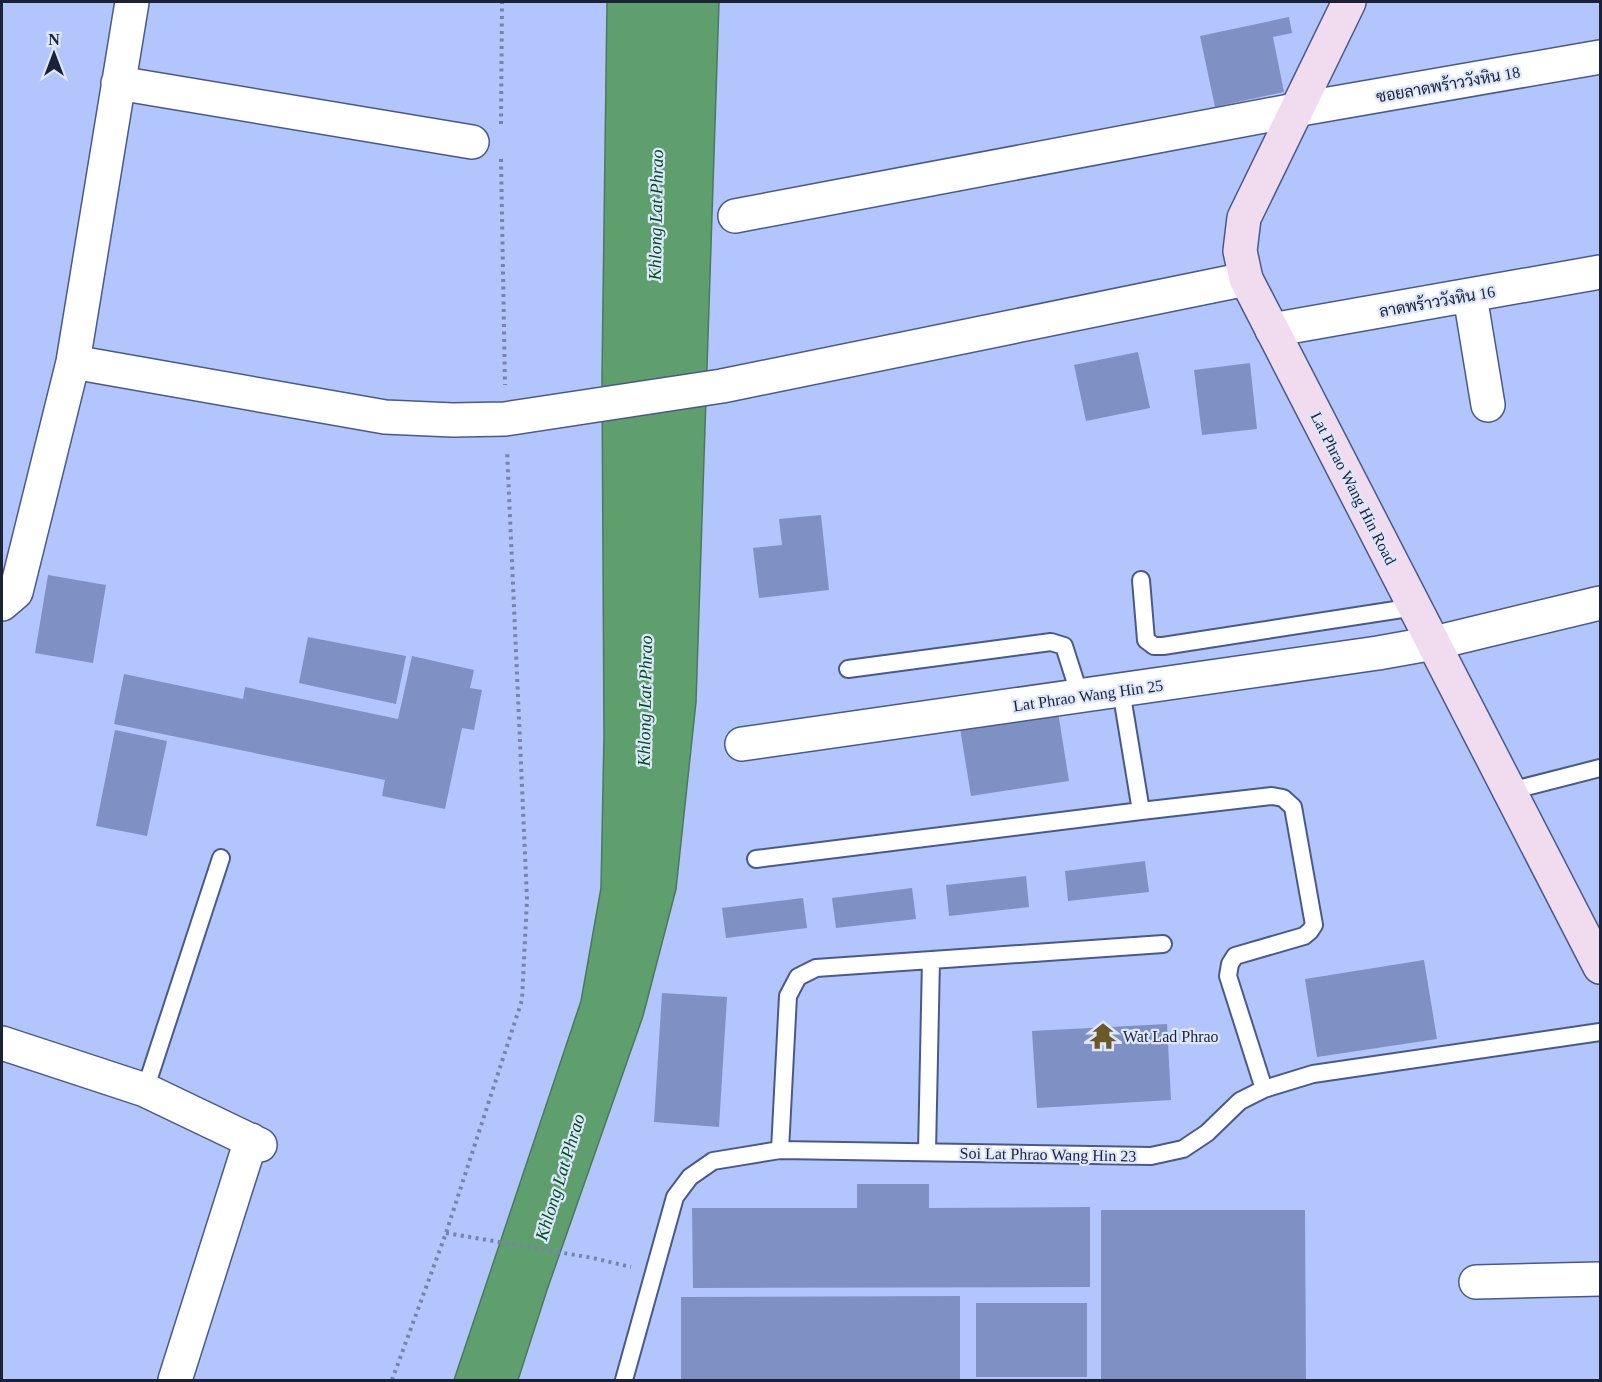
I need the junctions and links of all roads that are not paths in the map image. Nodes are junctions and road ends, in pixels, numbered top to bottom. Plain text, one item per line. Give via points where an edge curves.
1 (132, 2) edge
2 (1349, 2) edge
3 (1600, 57) edge
4 (118, 83) junction
5 (1295, 110) junction
6 (491, 143) road end
7 (735, 216) dead end
8 (1600, 272) edge
9 (1246, 279) junction
10 (1470, 296) junction
11 (1272, 330) junction
12 (73, 362) junction
13 (1488, 405) dead end
14 (1141, 580) dead end
15 (1600, 603) edge
16 (2, 604) edge
17 (1415, 607) junction
18 (1434, 643) junction
19 (848, 669) dead end
20 (1121, 690) junction
21 (1080, 696) junction
22 (742, 744) dead end
23 (1600, 768) edge
24 (1510, 791) junction
25 (1141, 811) junction
26 (221, 858) dead end
27 (756, 859) dead end
28 (1163, 944) dead end
29 (931, 960) junction
30 (1600, 967) edge
31 (1600, 1032) edge
32 (2, 1043) edge
33 (1264, 1089) junction
34 (145, 1090) junction
35 (780, 1150) junction
36 (927, 1152) junction
37 (1600, 1279) edge
38 (1476, 1282) dead end
39 (175, 1380) edge
40 (624, 1380) edge

1 - 4 street
2 - 5 main road, Lat Phrao Wang Hin Road
3 - 5 street, ซอยลาดพร้าววังหิน 18
4 - 6 street
4 - 12 street
5 - 7 street, ซอยลาดพร้าววังหิน 18
5 - 9 main road, Lat Phrao Wang Hin Road via 1244,218 1240,252
8 - 10 street, ลาดพร้าววังหิน 16
9 - 11 main road, Lat Phrao Wang Hin Road
9 - 12 street via 722,386 505,419 386,417
10 - 11 street, ลาดพร้าววังหิน 16
10 - 13 street
11 - 17 main road, Lat Phrao Wang Hin Road
12 - 16 street via 16,592
14 - 17 lane via 1146,640 1154,646
15 - 18 street, Lat Phrao Wang Hin 25
17 - 18 main road, Lat Phrao Wang Hin Road
18 - 20 street, Lat Phrao Wang Hin 25
18 - 24 main road, Lat Phrao Wang Hin Road
19 - 21 lane via 1051,642 1064,646
20 - 21 street, Lat Phrao Wang Hin 25
20 - 25 lane
21 - 22 street, Lat Phrao Wang Hin 25
23 - 24 lane
24 - 30 main road, Lat Phrao Wang Hin Road
25 - 27 lane
25 - 33 lane via 1272,796 1283,798 1293,807 1314,925 1304,936 1235,956 1228,976
26 - 34 lane
28 - 29 lane
29 - 35 lane via 816,968 798,977 788,996
29 - 36 lane
31 - 33 lane, Soi Lat Phrao Wang Hin 23 via 1313,1074
32 - 34 street
33 - 36 lane, Soi Lat Phrao Wang Hin 23 via 1240,1101 1207,1134 1183,1149 1151,1156
34 - 39 street via 255,1143
35 - 36 lane, Soi Lat Phrao Wang Hin 23
35 - 40 lane, Soi Lat Phrao Wang Hin 23 via 713,1161 690,1177 675,1197
37 - 38 street

